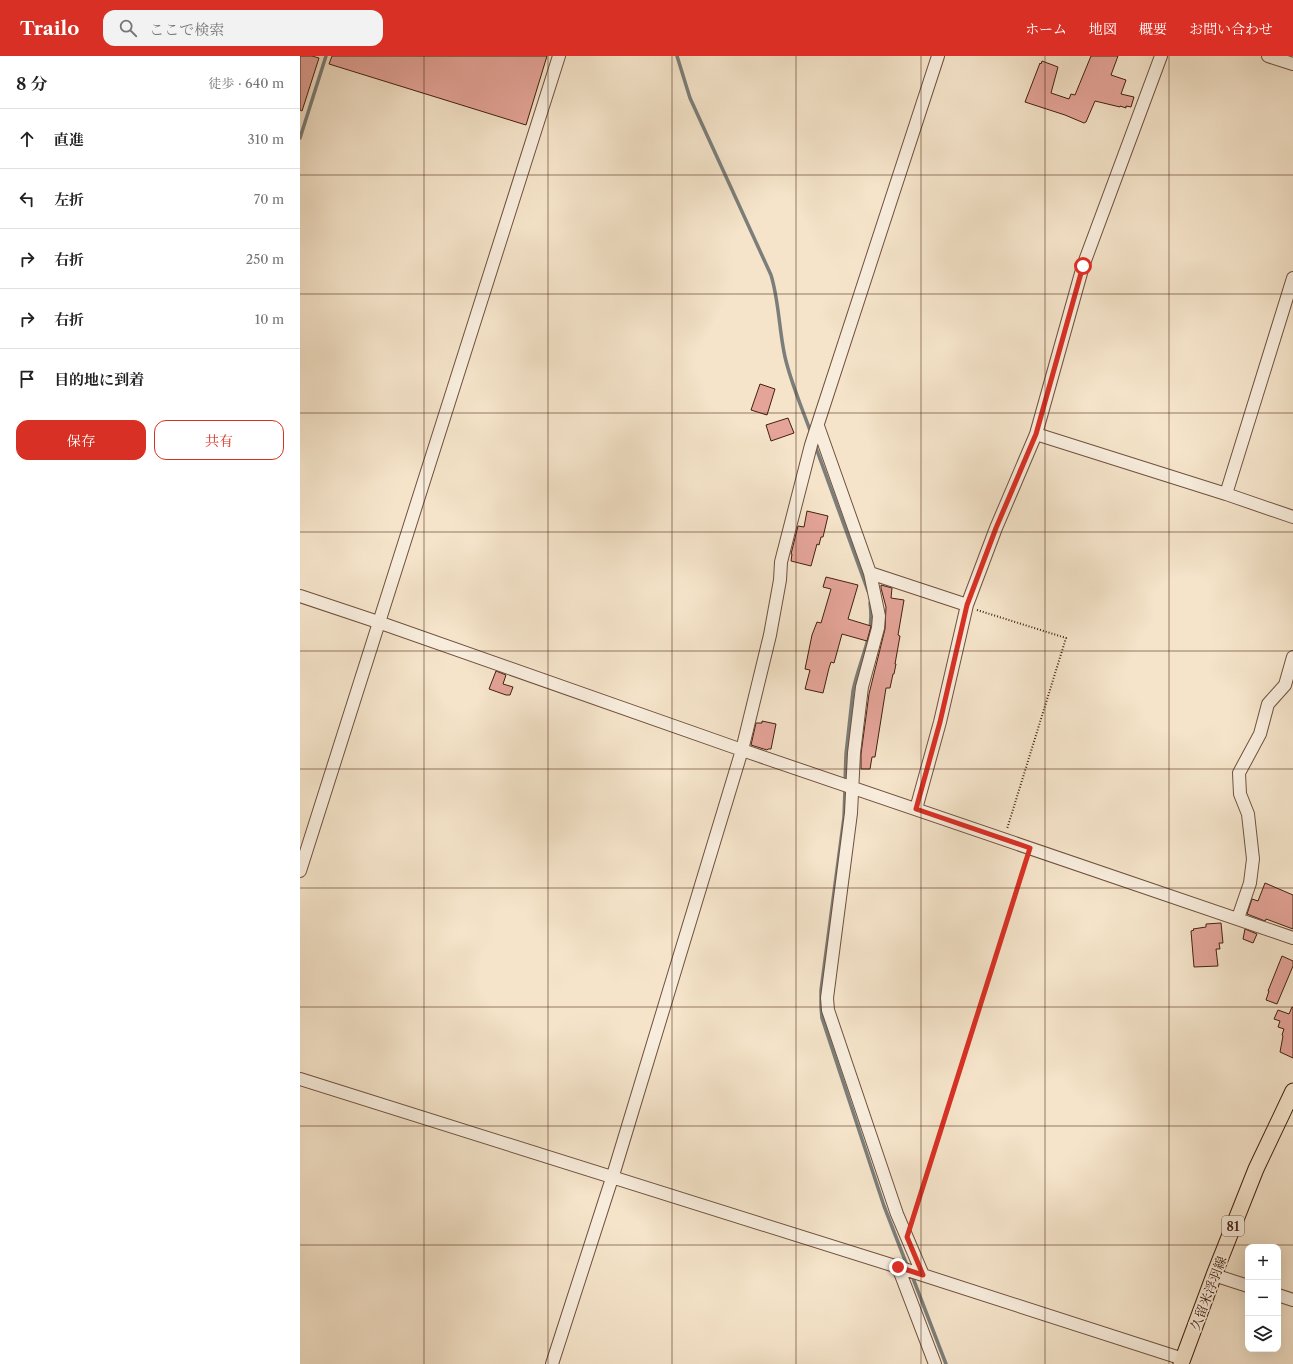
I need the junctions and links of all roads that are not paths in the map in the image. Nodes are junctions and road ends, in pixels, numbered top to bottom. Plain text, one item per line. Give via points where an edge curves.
1 (558, 56) edge
2 (938, 56) edge
3 (1161, 56) edge
4 (1268, 56) edge
5 (1293, 64) edge
6 (1293, 278) edge
7 (816, 429) junction
8 (1036, 434) junction
9 (1226, 494) junction
10 (1293, 517) edge
11 (870, 573) junction
12 (300, 596) edge
13 (967, 605) junction
14 (378, 622) junction
15 (1293, 656) edge
16 (742, 750) junction
17 (847, 785) junction
18 (916, 809) junction
19 (300, 871) edge
20 (1238, 918) junction
21 (1293, 938) edge
22 (300, 1079) edge
23 (1293, 1091) edge
24 (612, 1177) junction
25 (900, 1268) junction
26 (919, 1274) junction
27 (1214, 1274) junction
28 (1245, 1285) edge
29 (1281, 1296) edge
30 (1293, 1300) edge
31 (1182, 1362) edge
32 (552, 1364) edge
33 (935, 1364) edge

1 - 14 street
2 - 7 street
3 - 8 street via 1083,266
4 - 5 street
6 - 9 street
7 - 11 street
7 - 16 street via 781,562 770,635
8 - 9 street
8 - 13 street
9 - 10 street
11 - 13 street
11 - 17 street via 879,616 878,628 862,687 854,753
12 - 14 street
13 - 18 street via 940,722
14 - 16 street
14 - 19 street
15 - 20 street via 1285,685 1268,704 1260,734 1239,772 1240,794 1248,814 1253,859 1250,883
16 - 17 street
16 - 24 street
17 - 18 street
17 - 26 street via 851,813 827,998 828,1010
18 - 20 street
20 - 21 street
22 - 24 street
23 - 27 main road, 久留米浮羽線 / 81 via 1256,1169
24 - 25 street
24 - 32 street
25 - 26 street
25 - 33 street
26 - 31 street
27 - 28 street
27 - 31 main road, 久留米浮羽線 / 81
29 - 30 street

